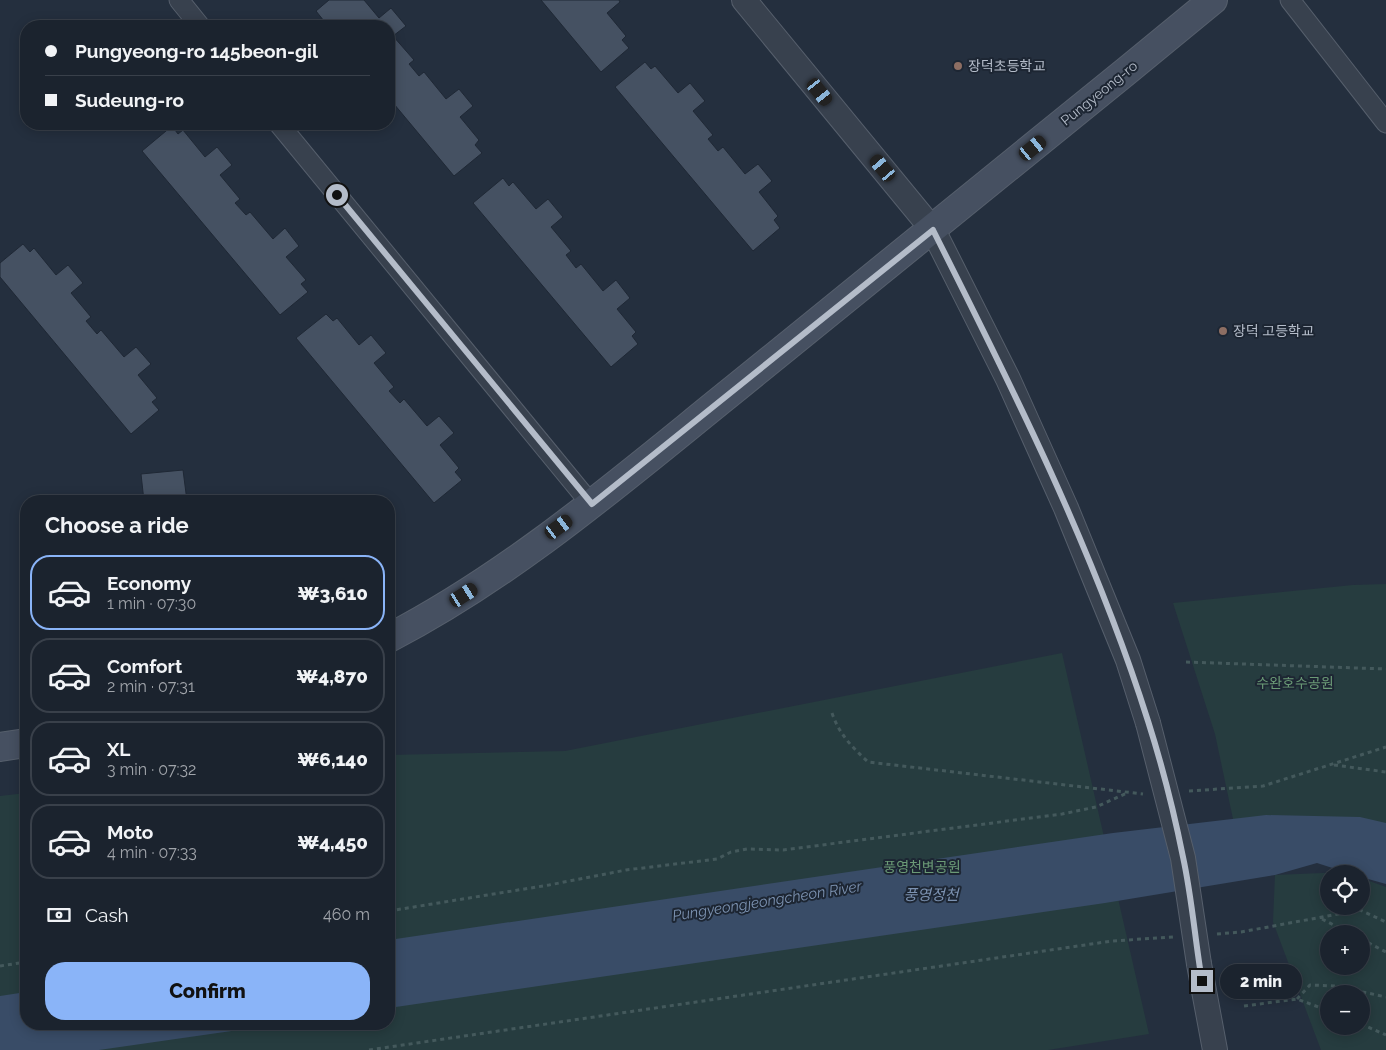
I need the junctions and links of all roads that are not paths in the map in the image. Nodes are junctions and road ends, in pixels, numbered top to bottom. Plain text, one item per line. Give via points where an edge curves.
1 (179, 0) edge
2 (744, 0) edge
3 (1212, 0) edge
4 (1290, 0) edge
5 (195, 20) edge
6 (1386, 123) edge
7 (284, 130) edge
8 (933, 230) junction
9 (592, 504) junction
10 (395, 635) edge
11 (20, 744) edge
12 (0, 747) edge
13 (1215, 1050) edge

1 - 5 street
2 - 8 street
3 - 8 main road, Pungyeong-ro
4 - 6 street
7 - 9 street
8 - 9 main road, Pungyeong-ro
8 - 13 street, bridge via 1008,379 1066,508 1128,660 1183,858
9 - 10 main road, Pungyeong-ro via 495,574 433,615
11 - 12 main road

